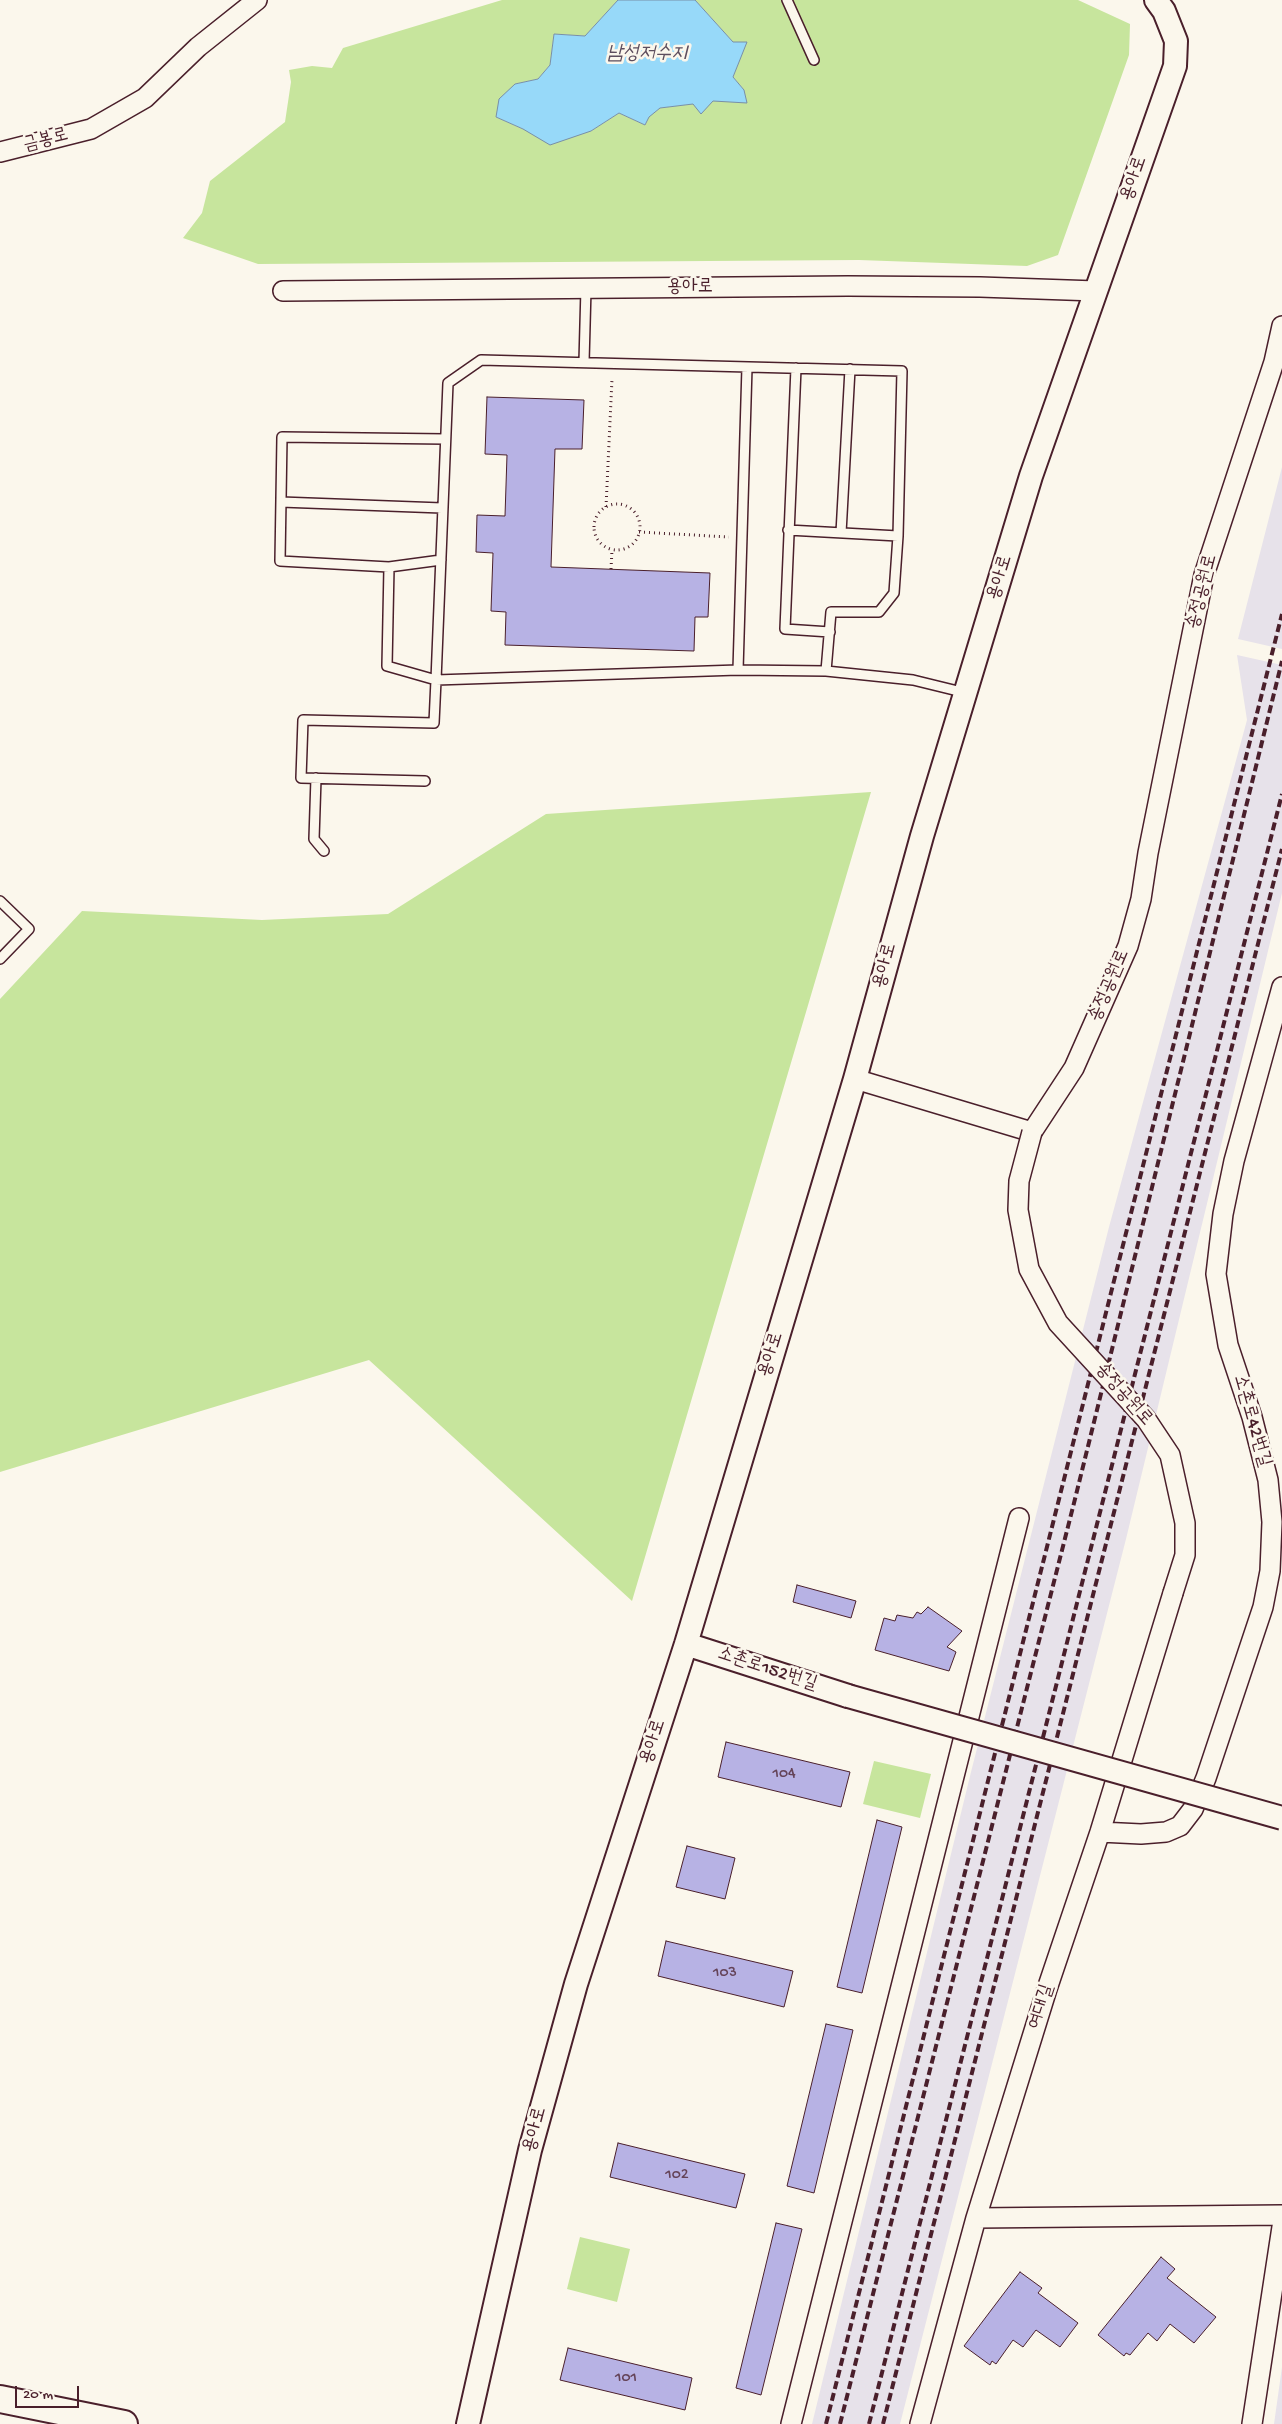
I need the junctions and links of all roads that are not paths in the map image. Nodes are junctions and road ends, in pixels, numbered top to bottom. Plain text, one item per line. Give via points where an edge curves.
1 (257, 0) edge
2 (787, 0) edge
3 (1156, 0) edge
4 (814, 60) dead end
5 (0, 152) edge
6 (586, 288) junction
7 (1096, 291) junction
8 (284, 292) dead end
9 (1282, 326) edge
10 (584, 362) junction
11 (747, 367) junction
12 (796, 368) junction
13 (850, 369) junction
14 (445, 439) junction
15 (281, 502) junction
16 (442, 508) junction
17 (788, 530) junction
18 (841, 533) junction
19 (898, 536) junction
20 (441, 560) junction
21 (389, 567) junction
22 (830, 632) junction
23 (738, 670) junction
24 (826, 671) junction
25 (436, 680) junction
26 (966, 693) junction
27 (316, 778) junction
28 (426, 781) dead end
29 (324, 851) dead end
30 (0, 901) edge
31 (0, 959) edge
32 (1281, 995) edge
33 (855, 1079) junction
34 (1032, 1132) junction
35 (1019, 1518) dead end
36 (1277, 1521) edge
37 (1173, 1593) joint
38 (686, 1644) junction
39 (1282, 1818) edge
40 (1100, 1832) junction
41 (1282, 2215) edge
42 (976, 2218) junction
43 (1282, 2227) edge
44 (0, 2399) edge
45 (124, 2424) edge
46 (468, 2424) edge
47 (791, 2424) edge
48 (920, 2424) edge
49 (1252, 2424) edge

1 - 5 street, 금봉로 via 198,47 145,98 91,130
2 - 4 lane
3 - 7 street, 용아로 via 1176,41 1175,66
6 - 7 street, 용아로 via 980,287
6 - 8 street, 용아로
6 - 10 lane
7 - 26 street, 용아로 via 1031,476
9 - 34 street, 송정공원로 via 1274,362 1204,575 1141,898 1128,946 1074,1068
10 - 11 lane
10 - 14 lane via 481,360 448,383
11 - 12 lane
11 - 23 lane
12 - 13 lane
12 - 17 lane
13 - 18 lane
13 - 19 lane via 902,371
14 - 15 lane via 282,437
14 - 16 lane
15 - 16 lane
15 - 21 lane via 280,561
16 - 20 lane
17 - 18 lane
17 - 22 lane via 785,629
18 - 19 lane
19 - 22 lane via 894,593 879,612 831,612
20 - 21 lane
20 - 25 lane
21 - 25 lane via 387,666
22 - 24 lane
23 - 24 lane
23 - 25 lane
24 - 26 lane via 913,680
25 - 27 lane via 434,723 303,720 301,778
26 - 33 street, 용아로 via 922,836
27 - 28 lane
27 - 29 lane via 314,839
30 - 31 lane via 29,929
32 - 36 street, 소촌로42번길 via 1234,1161 1223,1214 1216,1274 1228,1345 1252,1417
33 - 34 street
33 - 38 street, 용아로
34 - 37 street, 송정공원로, bridge via 1019,1180 1018,1210 1029,1269 1058,1323 1146,1419 1170,1455 1186,1523 1185,1556
35 - 47 street
36 - 40 street, 소촌로42번길 via 1262,1607 1193,1809 1180,1826 1166,1832
37 - 40 street, 여대길
38 - 39 street, 소촌로152번길, bridge via 848,1696
38 - 46 street, 용아로 via 558,2048 527,2160
40 - 42 street, 여대길
41 - 42 street
42 - 48 street, 여대길
43 - 49 street
44 - 45 main road

